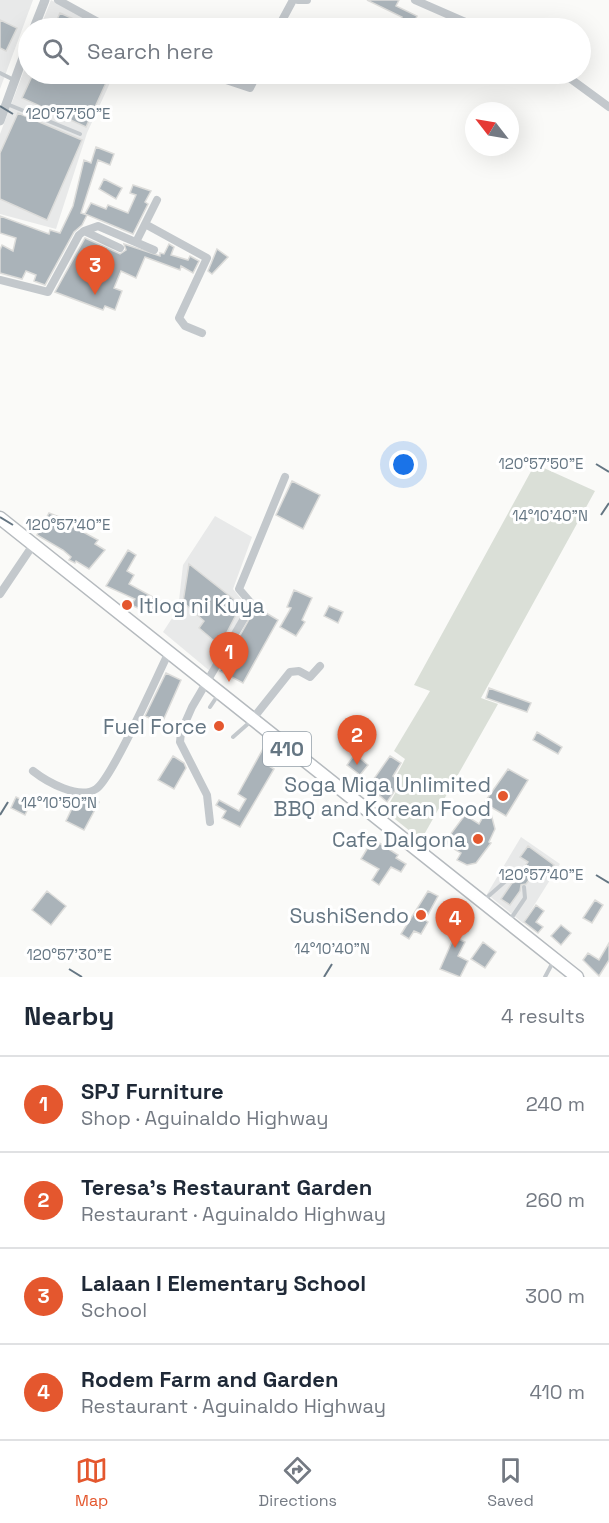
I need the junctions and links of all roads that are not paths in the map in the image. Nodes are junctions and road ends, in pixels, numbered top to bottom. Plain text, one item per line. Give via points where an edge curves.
1 (45, 0) edge
2 (58, 0) edge
3 (293, 0) edge
4 (298, 0) edge
5 (307, 0) edge
6 (416, 0) edge
7 (38, 18) edge
8 (91, 18) edge
9 (283, 18) edge
10 (456, 18) edge
11 (18, 72) edge
12 (0, 73) edge
13 (15, 81) junction
14 (238, 84) edge
15 (252, 84) edge
16 (578, 84) edge
17 (6, 104) junction
18 (609, 107) edge
19 (0, 121) edge
20 (80, 134) dead end
21 (157, 200) dead end
22 (145, 224) junction
23 (84, 231) junction
24 (136, 242) junction
25 (120, 248) dead end
26 (154, 250) dead end
27 (0, 280) edge
28 (202, 333) dead end
29 (285, 477) dead end
30 (0, 518) edge
31 (33, 545) junction
32 (0, 594) edge
33 (168, 654) junction
34 (320, 666) dead end
35 (207, 685) junction
36 (218, 694) junction
37 (210, 707) dead end
38 (251, 721) junction
39 (233, 737) dead end
40 (33, 771) dead end
41 (210, 822) dead end
42 (515, 879) dead end
43 (524, 887) dead end
44 (482, 902) junction
45 (508, 923) junction
46 (554, 959) junction
47 (545, 977) edge
48 (577, 977) edge

1 - 7 street
2 - 8 street
3 - 9 street
4 - 5 street
6 - 10 street
11 - 13 street
12 - 13 lane
13 - 17 street
14 - 15 street via 250,88
16 - 18 street
17 - 19 street
17 - 20 lane
21 - 22 street
22 - 24 street
22 - 28 street via 207,258 179,318 184,326
23 - 24 street via 98,226
23 - 25 street
23 - 27 street via 48,292
24 - 26 street
29 - 35 street via 239,590 251,603 249,610
30 - 31 main road, 410
31 - 32 street
31 - 33 main road, 410
33 - 35 main road, 410
33 - 40 street via 99,787 86,793 73,790
34 - 38 street via 310,677 299,671 290,672
35 - 36 main road, 410
35 - 41 street via 192,707 180,742 207,795
36 - 37 lane
36 - 38 main road, 410
38 - 39 lane
38 - 44 main road, 410
42 - 44 lane via 508,879
43 - 45 lane via 525,898
44 - 45 main road, 410
45 - 46 main road, 410
46 - 47 lane
46 - 48 main road, 410

